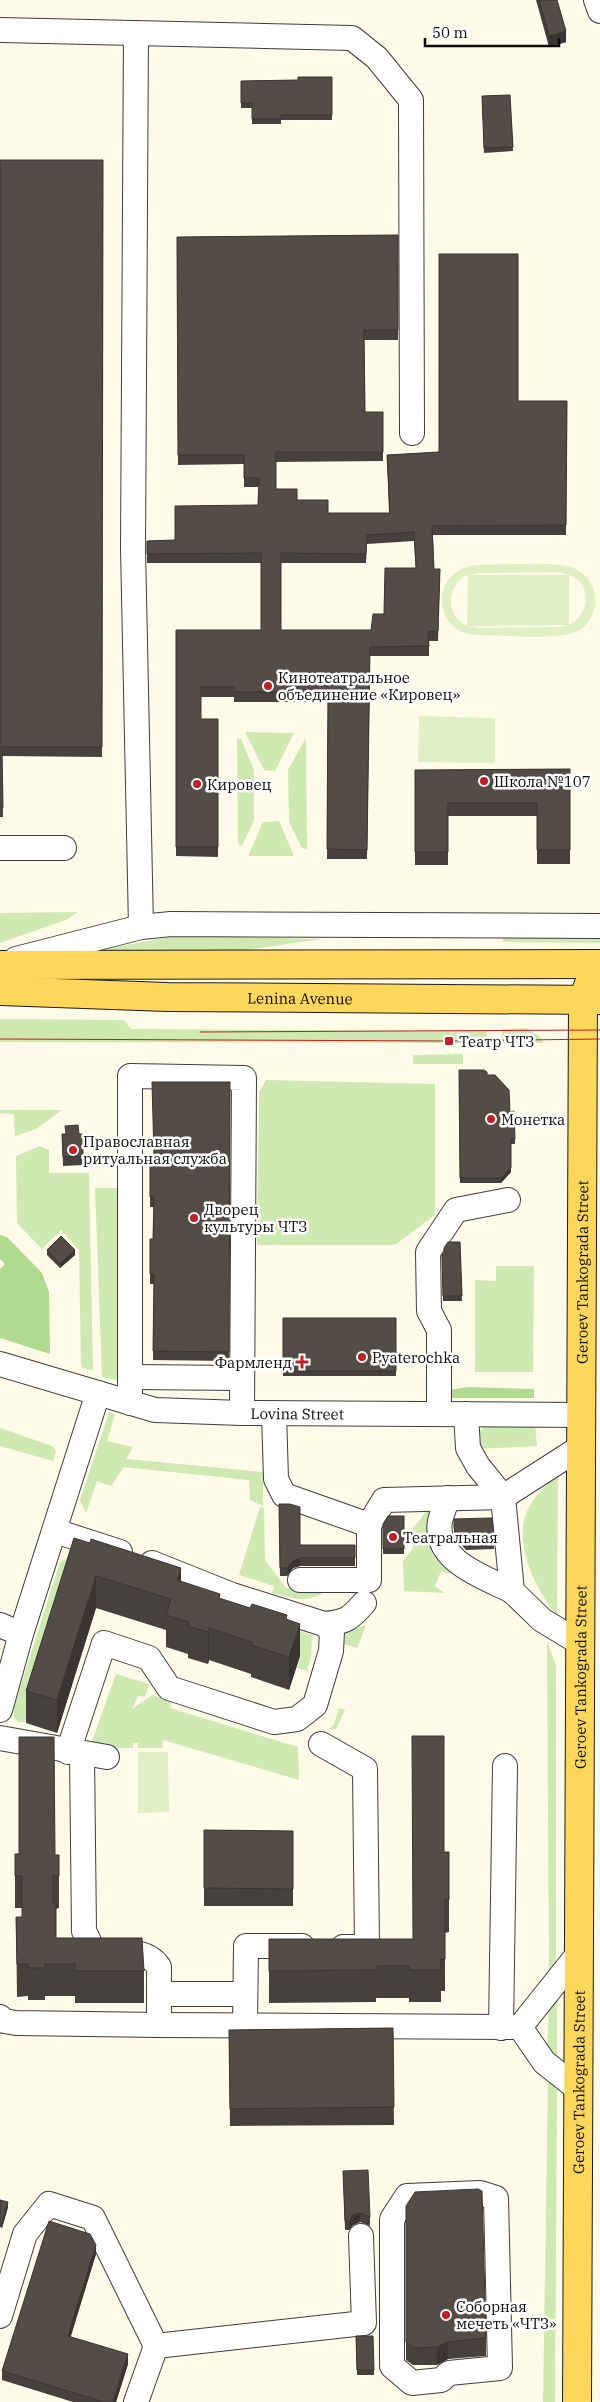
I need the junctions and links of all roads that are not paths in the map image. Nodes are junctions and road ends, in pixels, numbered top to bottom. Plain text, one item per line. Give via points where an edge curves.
1 (596, 0) edge
2 (600, 12) edge
3 (0, 30) edge
4 (136, 33) junction
5 (412, 433) dead end
6 (0, 848) edge
7 (64, 848) dead end
8 (600, 926) edge
9 (141, 927) junction
10 (0, 964) edge
11 (599, 966) edge
12 (0, 991) edge
13 (591, 1000) edge
14 (508, 1200) dead end
15 (0, 1364) edge
16 (130, 1377) junction
17 (242, 1378) junction
18 (98, 1394) junction
19 (130, 1403) junction
20 (242, 1413) junction
21 (274, 1413) junction
22 (439, 1414) junction
23 (466, 1414) junction
24 (590, 1415) edge
25 (581, 1447) junction
26 (502, 1497) junction
27 (448, 1498) junction
28 (369, 1525) junction
29 (55, 1531) junction
30 (300, 1580) dead end
31 (512, 1591) junction
32 (364, 1603) dead end
33 (324, 1624) junction
34 (11, 1629) edge
35 (580, 1643) junction
36 (0, 1710) edge
37 (0, 1738) edge
38 (321, 1744) dead end
39 (75, 1753) junction
40 (107, 1757) dead end
41 (505, 1766) dead end
42 (578, 1953) junction
43 (159, 1994) junction
44 (245, 1994) junction
45 (0, 2017) edge
46 (160, 2025) junction
47 (245, 2026) junction
48 (511, 2028) junction
49 (578, 2089) junction
50 (361, 2236) dead end
51 (0, 2316) edge
52 (156, 2346) junction
53 (431, 2392) edge
54 (136, 2402) edge
55 (577, 2402) edge

1 - 2 street
3 - 4 street
4 - 5 street via 352,38 377,58 411,100
4 - 9 street via 133,548
6 - 7 street
8 - 9 street via 171,924
9 - 10 street
10 - 11 main road
11 - 13 main road, Geroev Tankograda Street
12 - 13 main road, Lenina Avenue via 167,997
13 - 24 main road, Geroev Tankograda Street
14 - 22 street via 456,1210 428,1252 429,1311 439,1330
15 - 18 street, Lovina Street
16 - 17 street
16 - 17 street via 130,1076 244,1078
16 - 19 street
17 - 20 street
18 - 19 street, Lovina Street
18 - 29 street
19 - 20 street, Lovina Street via 155,1410
20 - 21 street, Lovina Street
21 - 22 street, Lovina Street
21 - 28 street via 276,1479 284,1495
22 - 23 street, Lovina Street
23 - 24 street, Lovina Street
23 - 26 street via 468,1448
24 - 25 main road, Geroev Tankograda Street
25 - 26 street
25 - 35 main road, Geroev Tankograda Street
26 - 27 street
26 - 31 street
27 - 28 street via 384,1500
27 - 31 street via 440,1522 441,1542 446,1551 456,1561
28 - 30 street via 369,1580
29 - 33 street via 174,1570 232,1595
29 - 34 street
31 - 35 street via 542,1620
32 - 33 street via 351,1618
33 - 39 street via 332,1631 331,1650 315,1705 298,1719 274,1722 169,1688 149,1658 104,1643
34 - 36 street
35 - 42 main road, Geroev Tankograda Street
37 - 39 street
38 - 44 street via 365,1769 367,1947 246,1946
39 - 40 street
39 - 43 street via 84,1930 94,1952 145,1954 154,1959 159,1967
41 - 48 street
42 - 48 street
42 - 49 main road, Geroev Tankograda Street
43 - 44 street
43 - 46 street
44 - 47 street
45 - 46 street via 16,2023
46 - 47 street
47 - 48 street
48 - 49 street via 544,2062
49 - 55 main road, Geroev Tankograda Street
50 - 52 street via 364,2323
51 - 52 street via 25,2234 49,2204 93,2218
52 - 54 street
53 - 53 street via 412,2383 392,2366 392,2219 407,2196 480,2193 496,2198 500,2368 449,2373

